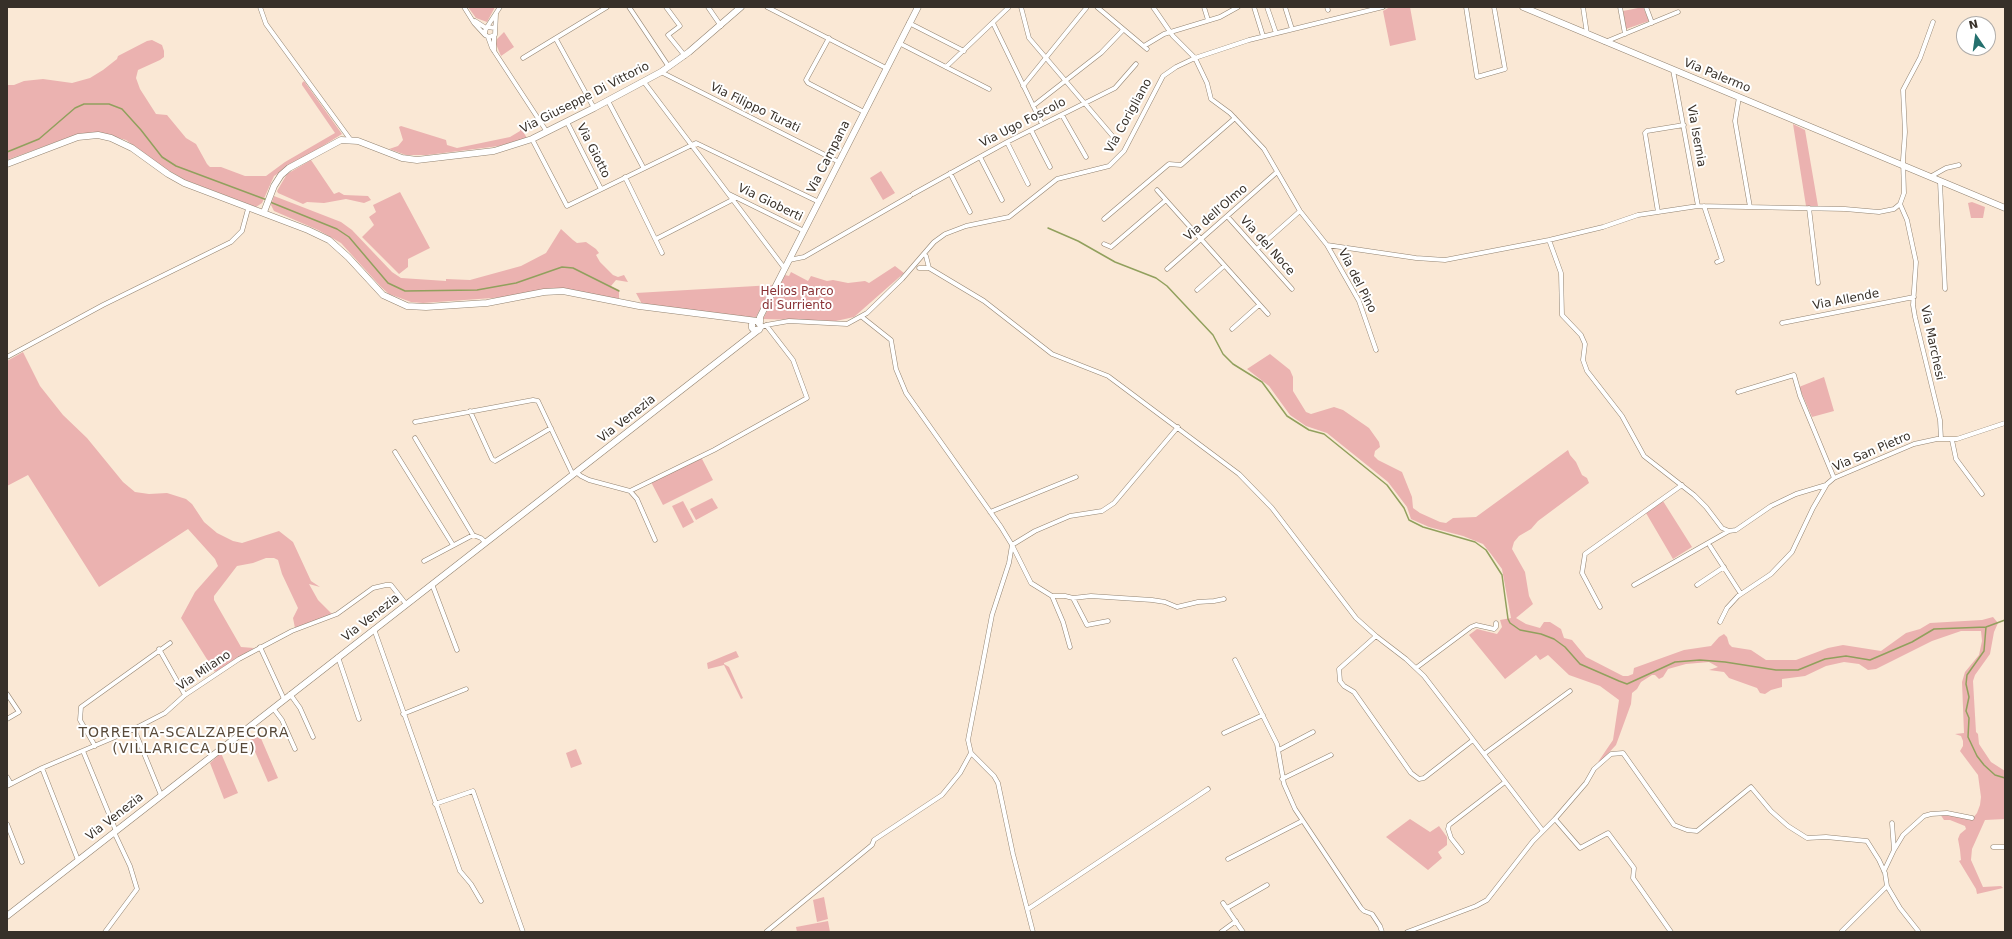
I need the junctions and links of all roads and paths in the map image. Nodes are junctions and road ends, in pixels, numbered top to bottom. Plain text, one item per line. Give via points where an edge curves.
1 (260, 7) edge
2 (464, 7) edge
3 (500, 7) edge
4 (607, 7) edge
5 (629, 7) edge
6 (666, 7) edge
7 (708, 7) edge
8 (741, 7) edge
9 (767, 7) edge
10 (918, 7) edge
11 (1009, 7) edge
12 (1021, 7) edge
13 (1087, 7) edge
14 (1096, 7) edge
15 (1153, 7) edge
16 (1204, 7) edge
17 (1238, 7) edge
18 (1254, 7) edge
19 (1267, 7) edge
20 (1284, 7) edge
21 (1383, 7) edge
22 (1466, 7) edge
23 (1494, 7) edge
24 (1523, 7) edge
25 (1583, 7) edge
26 (1620, 7) edge
27 (1646, 7) edge
28 (1678, 12) dead end
29 (496, 14) junction
30 (472, 18) junction
31 (1208, 20) junction
32 (909, 22) junction
33 (1652, 22) junction
34 (1933, 22) dead end
35 (993, 23) junction
36 (721, 26) junction
37 (487, 27) junction
38 (495, 28) junction
39 (1292, 29) junction
40 (1123, 30) junction
41 (1170, 31) junction
42 (1276, 33) junction
43 (1588, 34) junction
44 (1625, 34) junction
45 (487, 36) junction
46 (494, 36) junction
47 (1263, 36) junction
48 (828, 38) junction
49 (556, 39) junction
50 (1605, 42) junction
51 (899, 43) junction
52 (494, 51) junction
53 (964, 51) junction
54 (685, 56) junction
55 (523, 58) dead end
56 (1045, 58) junction
57 (1195, 58) junction
58 (1136, 64) dead end
59 (669, 67) junction
60 (946, 67) junction
61 (886, 68) junction
62 (1673, 70) junction
63 (661, 72) junction
64 (644, 82) junction
65 (1065, 82) junction
66 (1023, 86) junction
67 (990, 89) dead end
68 (1739, 97) junction
69 (608, 101) junction
70 (1084, 103) junction
71 (1033, 106) junction
72 (594, 108) junction
73 (864, 112) junction
74 (1062, 115) junction
75 (1235, 118) junction
76 (567, 122) junction
77 (1042, 124) junction
78 (1684, 125) junction
79 (1031, 130) junction
80 (547, 132) junction
81 (350, 139) junction
82 (532, 139) junction
83 (1116, 140) dead end
84 (1006, 142) junction
85 (690, 144) junction
86 (980, 157) junction
87 (1086, 157) dead end
88 (839, 162) junction
89 (7, 164) edge
90 (1959, 165) dead end
91 (1903, 166) junction
92 (644, 167) junction
93 (1050, 167) dead end
94 (950, 172) junction
95 (1277, 172) junction
96 (625, 177) junction
97 (1930, 177) junction
98 (1940, 182) junction
99 (1028, 184) dead end
100 (601, 189) junction
101 (1157, 190) dead end
102 (727, 193) junction
103 (732, 200) junction
104 (1002, 200) dead end
105 (1166, 200) junction
106 (819, 202) junction
107 (1900, 204) junction
108 (1698, 206) junction
109 (1704, 206) junction
110 (1750, 207) junction
111 (248, 208) junction
112 (1809, 208) junction
113 (2005, 208) edge
114 (1300, 211) junction
115 (264, 212) junction
116 (970, 212) dead end
117 (1658, 212) junction
118 (1227, 216) junction
119 (1104, 219) dead end
120 (804, 231) junction
121 (656, 239) junction
122 (1201, 239) junction
123 (1549, 240) junction
124 (1104, 244) dead end
125 (1327, 245) junction
126 (1257, 249) junction
127 (662, 253) dead end
128 (926, 256) dead end
129 (789, 260) junction
130 (1717, 262) dead end
131 (1224, 266) junction
132 (919, 268) dead end
133 (929, 268) junction
134 (1167, 269) dead end
135 (784, 270) junction
136 (1818, 283) dead end
137 (1292, 288) dead end
138 (1945, 289) dead end
139 (1197, 290) dead end
140 (1914, 297) junction
141 (1260, 305) junction
142 (1268, 314) dead end
143 (862, 317) junction
144 (1782, 323) dead end
145 (758, 324) junction
146 (1232, 329) dead end
147 (749, 338) joint
148 (1376, 350) dead end
149 (7, 357) edge
150 (1738, 392) dead end
151 (470, 411) junction
152 (414, 422) dead end
153 (2005, 423) edge
154 (1178, 427) junction
155 (551, 428) junction
156 (415, 438) dead end
157 (1941, 440) junction
158 (1952, 440) junction
159 (395, 452) dead end
160 (575, 473) junction
161 (1076, 477) dead end
162 (1834, 478) junction
163 (1826, 485) junction
164 (1682, 486) junction
165 (630, 491) junction
166 (1982, 494) dead end
167 (990, 512) junction
168 (1729, 531) junction
169 (473, 535) junction
170 (655, 540) dead end
171 (485, 542) junction
172 (453, 545) junction
173 (1012, 546) junction
174 (1710, 546) dead end
175 (424, 561) dead end
176 (1724, 568) junction
177 (432, 584) junction
178 (1634, 585) dead end
179 (1697, 585) dead end
180 (1741, 594) junction
181 (1052, 596) junction
182 (1073, 598) junction
183 (1224, 599) dead end
184 (406, 604) junction
185 (1600, 607) dead end
186 (1108, 621) dead end
187 (1720, 622) dead end
188 (1496, 623) dead end
189 (374, 629) junction
190 (1376, 636) junction
191 (170, 642) dead end
192 (260, 647) junction
193 (1070, 647) dead end
194 (159, 649) junction
195 (457, 650) dead end
196 (338, 657) junction
197 (1235, 660) dead end
198 (1416, 668) junction
199 (466, 689) dead end
200 (1570, 691) dead end
201 (7, 694) edge
202 (290, 694) junction
203 (185, 695) junction
204 (284, 699) junction
205 (274, 708) junction
206 (403, 714) junction
207 (1263, 715) junction
208 (7, 719) edge
209 (359, 719) dead end
210 (134, 729) junction
211 (1313, 732) dead end
212 (1224, 733) dead end
213 (313, 737) dead end
214 (1473, 740) junction
215 (95, 746) junction
216 (294, 749) dead end
217 (1279, 750) junction
218 (83, 751) junction
219 (971, 753) junction
220 (1484, 754) junction
221 (1331, 755) dead end
222 (42, 768) junction
223 (7, 777) edge
224 (1282, 780) junction
225 (1505, 782) junction
226 (9, 785) edge
227 (1208, 789) dead end
228 (162, 795) junction
229 (435, 804) junction
230 (1972, 818) dead end
231 (1555, 819) junction
232 (1302, 821) junction
233 (1892, 823) dead end
234 (7, 824) edge
235 (115, 831) junction
236 (1543, 831) junction
237 (1993, 847) dead end
238 (2005, 847) edge
239 (1894, 850) junction
240 (1462, 852) dead end
241 (1228, 859) dead end
242 (78, 860) junction
243 (22, 862) dead end
244 (1884, 871) junction
245 (1266, 885) dead end
246 (1887, 886) junction
247 (482, 901) dead end
248 (1223, 903) dead end
249 (1227, 908) junction
250 (1028, 909) junction
251 (7, 916) edge
252 (1236, 922) junction
253 (105, 932) edge
254 (523, 932) edge
255 (766, 932) edge
256 (1033, 932) edge
257 (1221, 932) edge
258 (1243, 932) edge
259 (1382, 932) edge
260 (1407, 932) edge
261 (1671, 932) edge
262 (1840, 932) edge
263 (1919, 932) edge

1 - 81 street via 266,24
2 - 30 street
3 - 29 street
4 - 49 street
5 - 59 street
6 - 54 street via 680,26 668,36
7 - 36 street
8 - 36 main road, Via Giuseppe Di Vittorio
9 - 48 street
10 - 32 main road, Via Campana
11 - 35 street
12 - 56 street via 1028,38
13 - 56 street
14 - 40 street
15 - 41 street, Via del Pino
16 - 31 street
17 - 31 street via 1230,13
18 - 47 street
19 - 42 street
20 - 39 street
21 - 39 street, Via Corigliano
22 - 23 street via 1477,77 1505,70
24 - 43 main road, Via Palermo
25 - 43 street
26 - 44 street
27 - 33 street
28 - 33 street
29 - 37 street
29 - 38 street
30 - 37 street
30 - 45 street
31 - 41 street
32 - 51 main road, Via Campana
32 - 53 street
33 - 44 street
34 - 91 street via 1922,52 1903,90
35 - 53 street
35 - 66 street
36 - 54 main road, Via Giuseppe Di Vittorio
37 - 38 street
37 - 45 street
38 - 46 street
39 - 42 street, Via Corigliano
40 - 41 street via 1146,47
40 - 65 street via 1101,53
41 - 57 street, Via del Pino
42 - 47 street, Via Corigliano
43 - 50 main road, Via Palermo
44 - 50 street
45 - 46 street
45 - 52 street
46 - 52 street
47 - 57 street, Via Corigliano
48 - 61 street
48 - 73 street via 806,80
49 - 55 street
49 - 72 street
50 - 62 main road, Via Palermo
51 - 60 street
51 - 61 main road, Via Campana
52 - 80 street
53 - 60 street
54 - 59 main road, Via Giuseppe Di Vittorio
56 - 65 street
56 - 66 street
57 - 75 street, Via del Pino via 1207,83 1211,99
57 - 143 street, Via Corigliano via 1163,76 1124,151 1110,166 1057,180 1009,217 966,226 945,234 934,242 902,279
58 - 70 street, Via Ugo Foscolo via 1115,88
59 - 63 main road, Via Giuseppe Di Vittorio
60 - 67 street
61 - 73 main road, Via Campana
62 - 68 main road, Via Palermo
62 - 78 street, Via Isernia
63 - 64 main road, Via Giuseppe Di Vittorio
63 - 88 street, Via Filippo Turati
64 - 69 main road, Via Giuseppe Di Vittorio
64 - 85 street
65 - 70 street
65 - 71 street
66 - 71 street
68 - 91 main road, Via Palermo
68 - 110 street via 1735,121
69 - 72 main road, Via Giuseppe Di Vittorio
69 - 92 street
70 - 74 street, Via Ugo Foscolo
70 - 83 street
71 - 77 street
72 - 76 main road, Via Giuseppe Di Vittorio
73 - 88 main road, Via Campana
74 - 77 street, Via Ugo Foscolo
74 - 87 street
75 - 95 street, Via del Pino via 1264,149
75 - 119 street via 1181,165 1169,164
76 - 80 main road, Via Giuseppe Di Vittorio
76 - 100 street, Via Giotto
77 - 79 street, Via Ugo Foscolo
78 - 108 street, Via Isernia
78 - 117 street via 1645,133
79 - 84 street, Via Ugo Foscolo
79 - 93 street
80 - 82 main road, Via Giuseppe Di Vittorio
81 - 82 main road, Via Giuseppe Di Vittorio via 402,158 417,160 494,151
81 - 115 main road via 335,142 284,171 277,180
82 - 100 street via 568,206
84 - 86 street, Via Ugo Foscolo
84 - 99 street
85 - 92 street
85 - 102 street
85 - 106 street via 698,143
86 - 94 street, Via Ugo Foscolo
86 - 104 street
88 - 106 main road, Via Campana
89 - 111 main road via 78,138 98,135 120,141 184,183
90 - 97 street via 1946,168
91 - 97 main road, Via Palermo
91 - 107 street via 1904,193
92 - 96 street
94 - 116 street
94 - 129 street, Via Ugo Foscolo via 804,257
95 - 114 street, Via del Pino
95 - 118 street, Via dell'Olmo
96 - 100 street
96 - 121 street
97 - 98 main road, Via Palermo
98 - 113 main road, Via Palermo
98 - 138 street
101 - 105 street
102 - 103 street
102 - 120 street, Via Gioberti
103 - 121 street
103 - 135 street
105 - 122 street
105 - 124 street via 1111,247
106 - 120 main road, Via Campana
107 - 112 street via 1886,212
107 - 140 street, Via Marchesi via 1907,220 1916,262
108 - 109 street
108 - 117 street
109 - 110 street
109 - 130 street via 1722,260
110 - 112 street
111 - 115 main road
111 - 149 street via 242,231 230,242 103,305
112 - 136 street
114 - 125 street, Via del Pino
114 - 126 street
115 - 145 main road via 329,240 344,252 383,295 407,306 487,303 563,291 625,304
117 - 123 street via 1638,215 1603,227
118 - 122 street, Via dell'Olmo
118 - 126 street, Via del Noce
120 - 129 main road, Via Campana
121 - 127 street
122 - 131 street
122 - 134 street, Via dell'Olmo
123 - 125 street via 1445,260
123 - 164 street via 1561,274 1562,315 1581,335 1585,344 1583,360 1587,371 1622,416 1644,456
125 - 148 street, Via del Pino via 1359,302
126 - 137 street, Via del Noce
128 - 133 street
129 - 135 main road, Via Campana
131 - 139 street
131 - 141 street
132 - 133 street
133 - 154 street via 995,308 1045,350 1108,376
135 - 145 main road, Via Campana
140 - 144 street, Via Allende
140 - 157 street, Via Marchesi via 1914,317 1940,420
141 - 142 street
141 - 146 street
143 - 145 street, Via Corigliano via 847,324 789,321
143 - 167 street via 891,340 896,369 906,393
145 - 147 main road, Via Campana
145 - 165 street via 795,363 807,398 714,450
147 - 160 main road, Via Venezia
150 - 162 street via 1794,375 1800,396
151 - 152 street
151 - 155 street via 533,400 540,403
151 - 155 street via 495,461
153 - 158 street, Via San Pietro
154 - 173 street via 1114,503 1102,511 1070,516 1035,531
154 - 190 street via 1255,489 1356,618
155 - 160 street
156 - 169 street
157 - 158 street, Via San Pietro
157 - 162 street, Via San Pietro via 1914,444
158 - 166 street via 1956,459
159 - 172 street
160 - 165 street via 589,480
160 - 171 main road, Via Venezia
161 - 167 street
162 - 163 street, Via San Pietro
163 - 168 street via 1796,494 1771,506 1736,530
163 - 180 street, Via San Pietro via 1792,552 1771,574
164 - 168 street via 1706,507 1722,528
164 - 185 street via 1585,554 1582,573
165 - 170 street via 637,498
167 - 173 street
168 - 178 street
169 - 171 street
169 - 172 street
171 - 177 main road, Via Venezia
172 - 175 street
173 - 181 street via 1031,583
173 - 219 street via 987,638 969,731
174 - 176 street
176 - 179 street
176 - 180 street
177 - 184 main road, Via Venezia
177 - 195 street
180 - 187 street, Via San Pietro via 1727,608
181 - 182 street
181 - 193 street
182 - 183 street via 1091,596 1145,599 1177,607
182 - 186 street via 1088,625
184 - 189 main road, Via Venezia
184 - 192 street, Via Milano via 391,585 380,586 364,593 337,614 292,631
188 - 198 street via 1494,629 1476,625 1471,627
189 - 196 main road, Via Venezia
189 - 206 street
190 - 198 street
190 - 214 street via 1341,665 1338,675 1344,686 1354,692 1411,773 1419,779 1424,778
191 - 194 street
192 - 203 street, Via Milano
192 - 204 street
194 - 203 street
194 - 215 street via 81,707 80,720
196 - 202 main road, Via Venezia
196 - 209 street
197 - 207 street
198 - 214 street
199 - 206 street
200 - 220 street
201 - 208 street via 19,712
202 - 204 main road, Via Venezia
202 - 213 street via 300,708
203 - 210 street, Via Milano via 165,712
204 - 205 main road, Via Venezia
205 - 216 street
205 - 228 main road, Via Venezia
206 - 229 street
207 - 212 street
207 - 217 street
210 - 215 street, Via Milano
210 - 228 street
211 - 217 street
214 - 220 street
215 - 218 street, Via Milano
217 - 224 street
218 - 222 street, Via Milano
218 - 235 street
219 - 250 street via 998,783
219 - 255 street via 960,773 942,795 874,840 872,845
220 - 225 street
221 - 224 street
222 - 226 street, Via Milano
222 - 242 street
223 - 226 street
224 - 232 street
225 - 236 street
225 - 240 street via 1449,825 1451,838
227 - 250 street
228 - 235 main road, Via Venezia
229 - 247 street via 460,871
229 - 254 street via 473,791
230 - 239 street via 1947,813 1924,816 1903,835
231 - 236 street
231 - 244 street via 1586,783 1594,769 1611,754 1624,753 1674,825 1697,831 1751,787 1771,811 1807,838 1826,836 1867,841
231 - 261 street via 1580,848 1608,833 1634,868 1633,878
232 - 241 street
232 - 259 street via 1360,908 1372,914
233 - 239 street
234 - 243 street
235 - 242 main road, Via Venezia
235 - 253 street via 137,889
236 - 260 street via 1487,900
237 - 238 street
239 - 244 street
242 - 251 main road, Via Venezia
244 - 246 street
245 - 249 street
246 - 262 street
246 - 263 street
248 - 249 street
249 - 252 street
250 - 256 street
252 - 257 street
252 - 258 street

